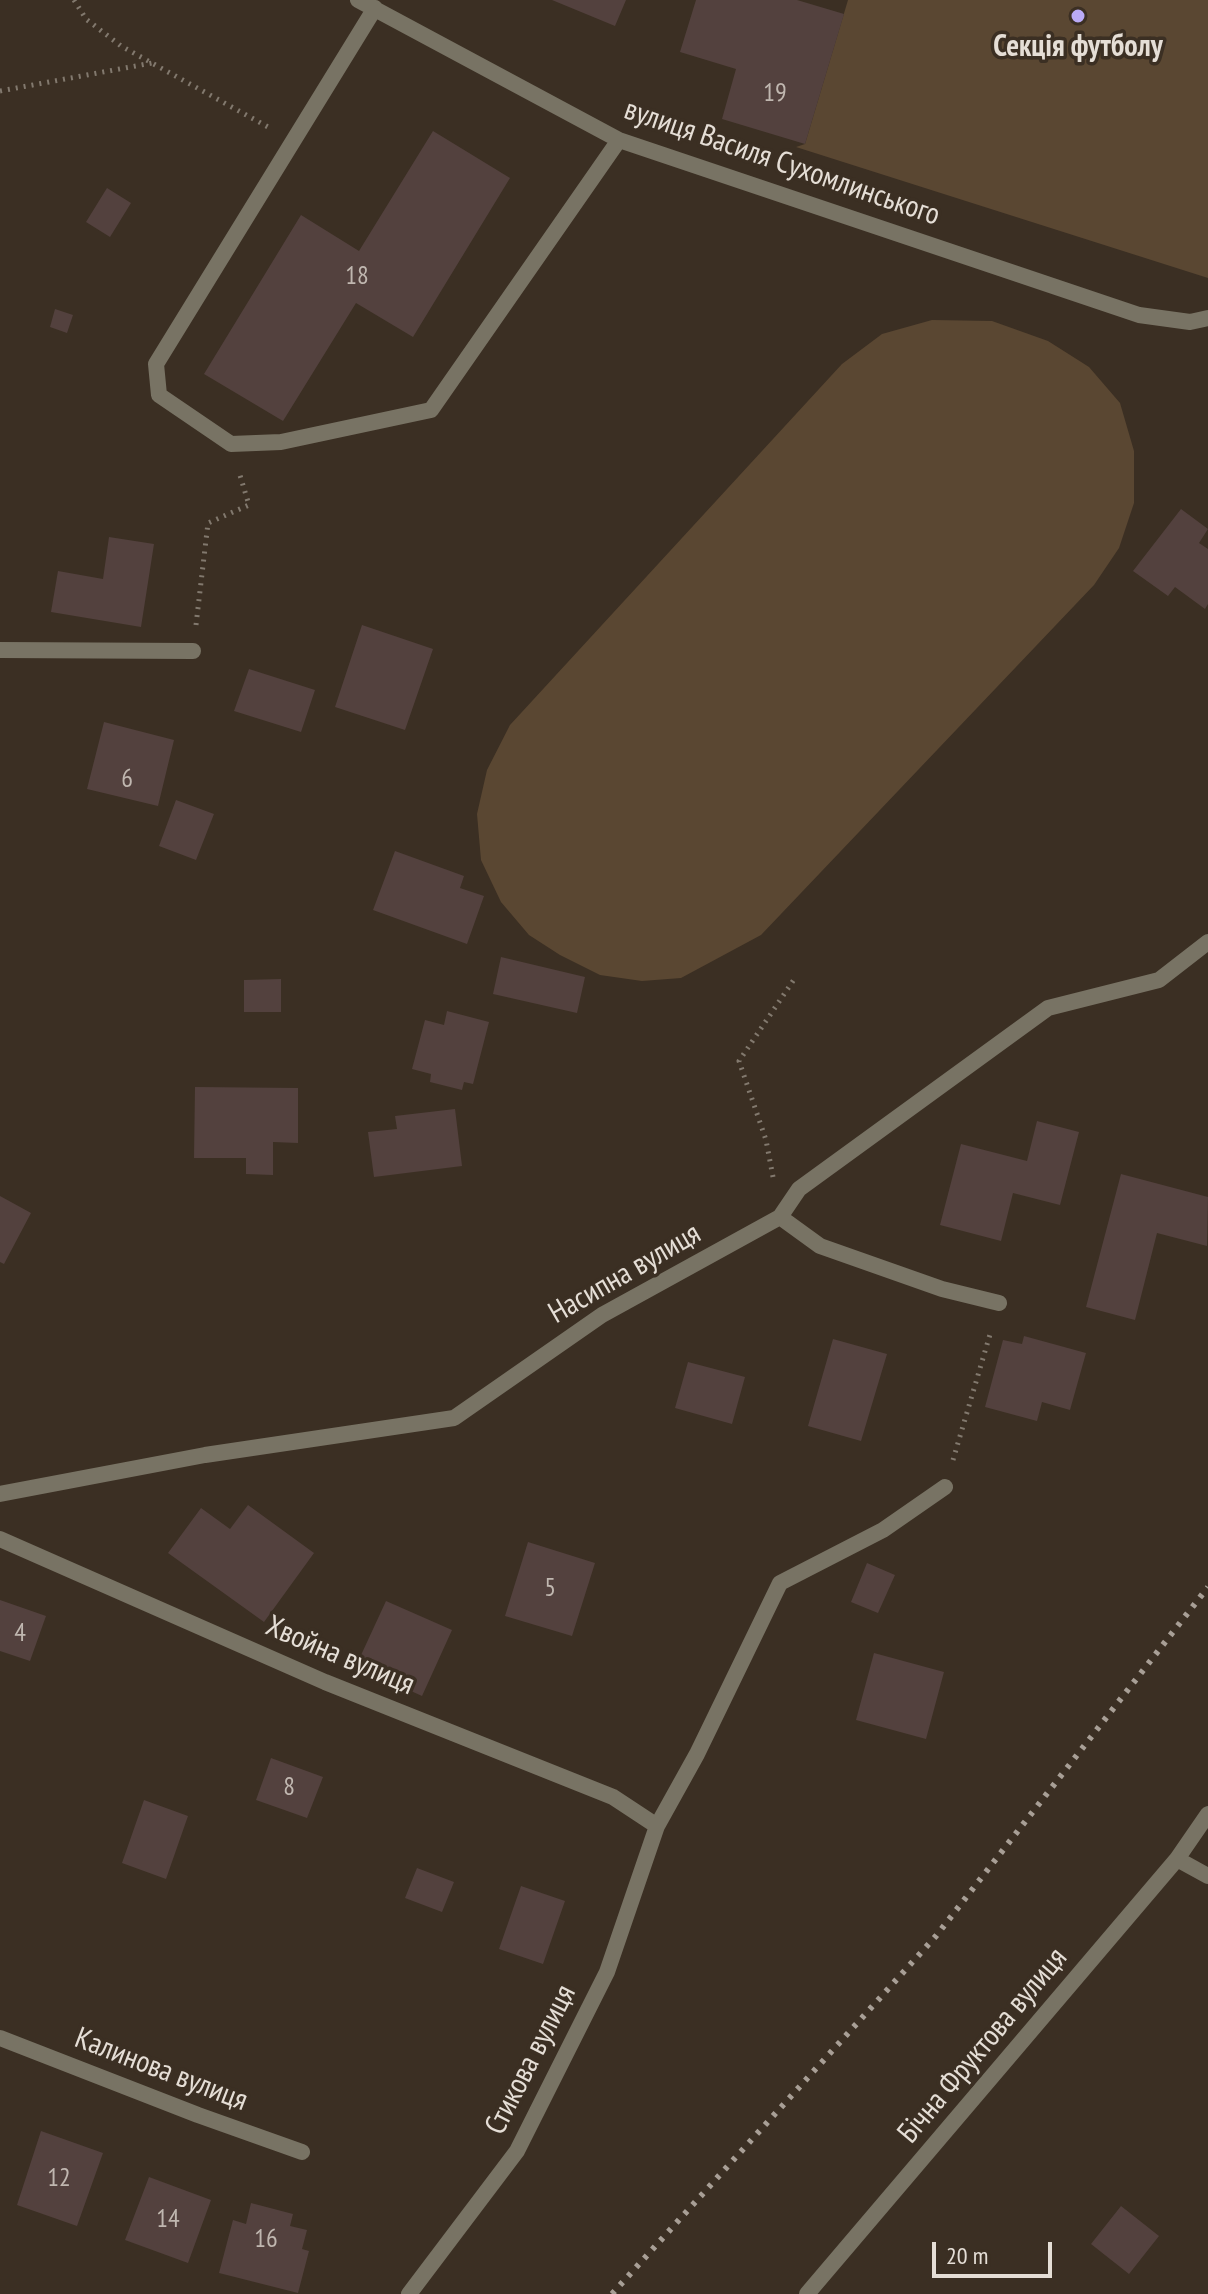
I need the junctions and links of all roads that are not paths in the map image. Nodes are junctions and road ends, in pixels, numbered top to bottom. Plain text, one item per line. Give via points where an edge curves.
1 (358, 0) edge
2 (375, 8) junction
3 (619, 140) junction
4 (1208, 318) edge
5 (0, 650) edge
6 (193, 651) road end
7 (1208, 942) edge
8 (780, 1217) junction
9 (999, 1303) road end
10 (945, 1487) road end
11 (0, 1494) edge
12 (0, 1539) edge
13 (1208, 1814) edge
14 (657, 1826) junction
15 (1177, 1859) junction
16 (1208, 1876) edge
17 (0, 2038) edge
18 (302, 2152) dead end
19 (409, 2294) edge
20 (807, 2294) edge

1 - 2 street, вулиця Василя Сухомлинського
2 - 3 street, вулиця Василя Сухомлинського
2 - 3 street via 156,364 159,395 231,444 281,442 431,410
3 - 4 street, вулиця Василя Сухомлинського via 1139,315 1190,322
5 - 6 street
7 - 8 street, Насипна вулиця via 1159,980 1048,1008 799,1189
8 - 9 street via 820,1246
8 - 11 street, Насипна вулиця via 602,1315 454,1418 205,1455
10 - 14 street, Стикова вулиця via 883,1530 780,1583
12 - 14 street, Хвойна вулиця via 325,1682 613,1797
13 - 15 street, Бічна Фруктова вулиця
14 - 19 street, Стикова вулиця via 607,1972 517,2151
15 - 16 street
15 - 20 street, Бічна Фруктова вулиця
17 - 18 street, Калинова вулиця

